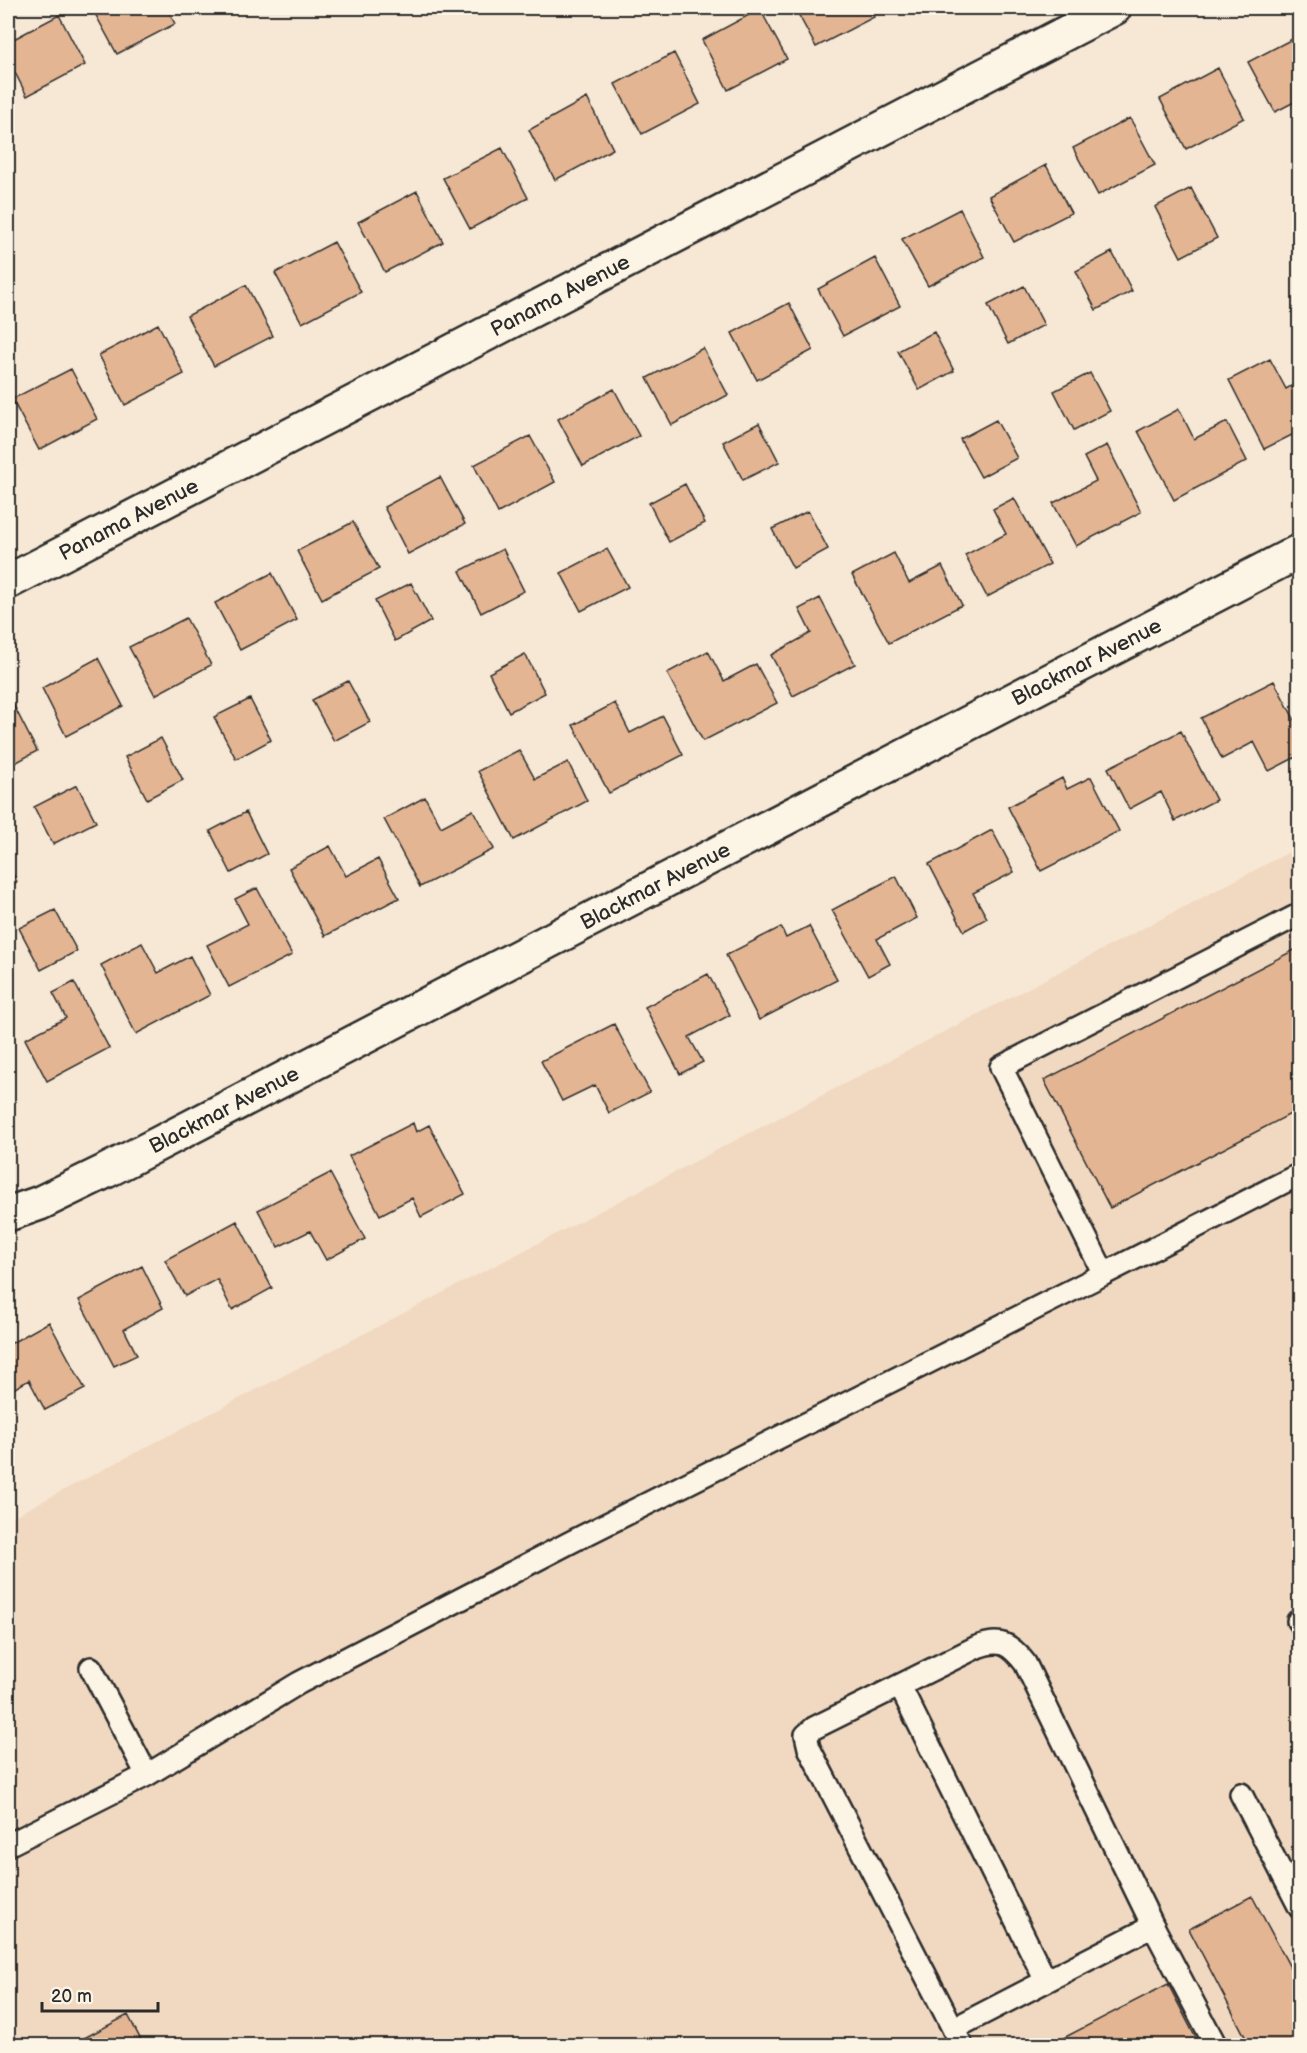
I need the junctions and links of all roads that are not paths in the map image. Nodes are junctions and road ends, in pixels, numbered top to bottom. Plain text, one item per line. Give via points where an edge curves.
1 (1114, 8) edge
2 (1299, 551) edge
3 (8, 582) edge
4 (1299, 914) edge
5 (1299, 1174) edge
6 (8, 1214) edge
7 (1104, 1274) junction
8 (91, 1668) dead end
9 (900, 1686) junction
10 (147, 1774) junction
11 (1241, 1794) dead end
12 (8, 1845) edge
13 (1299, 1908) edge
14 (1153, 1926) junction
15 (1046, 1981) junction
16 (957, 2037) edge
17 (1216, 2046) edge

1 - 3 street, Panama Avenue
2 - 6 street, Blackmar Avenue via 106,1172
4 - 7 lane via 1001,1066
5 - 7 lane
7 - 10 lane via 320,1672
8 - 10 lane
9 - 14 lane via 985,1644 1001,1643 1017,1653
9 - 15 lane
9 - 16 lane via 814,1728 806,1735 806,1743
10 - 12 lane
11 - 13 lane
14 - 15 lane
14 - 17 lane
15 - 16 lane

